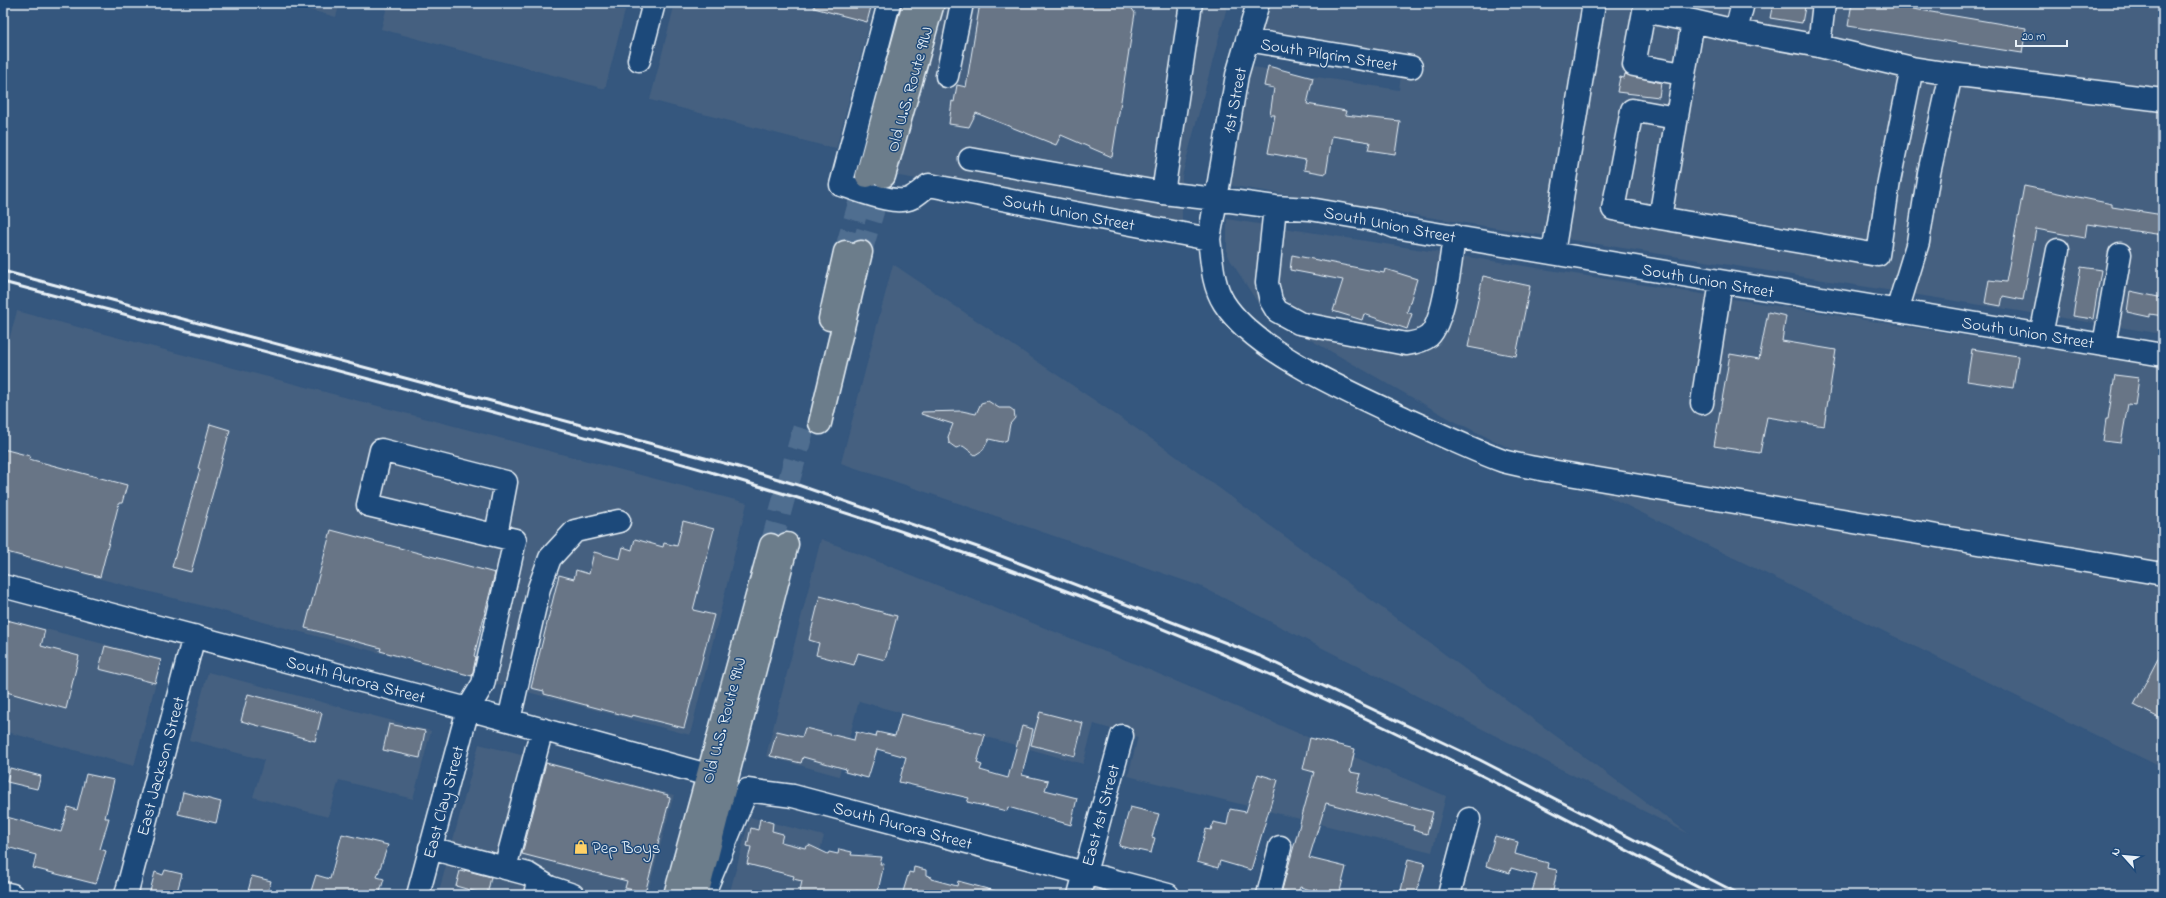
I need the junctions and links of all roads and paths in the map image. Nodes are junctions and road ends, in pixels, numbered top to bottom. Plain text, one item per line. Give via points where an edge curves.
1 (654, 3) edge
2 (889, 3) edge
3 (914, 3) edge
4 (933, 3) edge
5 (962, 3) edge
6 (1191, 3) edge
7 (1258, 3) edge
8 (1594, 3) edge
9 (1743, 3) edge
10 (1824, 3) edge
11 (1693, 21) junction
12 (1736, 31) junction
13 (1247, 40) junction
14 (1819, 46) junction
15 (639, 60) dead end
16 (1410, 67) dead end
17 (1912, 68) junction
18 (1683, 74) junction
19 (1951, 74) junction
20 (947, 76) dead end
21 (2163, 100) edge
22 (1676, 118) junction
23 (970, 158) dead end
24 (1163, 193) junction
25 (1216, 199) junction
26 (1275, 207) junction
27 (1660, 218) junction
28 (1454, 236) junction
29 (1209, 239) junction
30 (2058, 250) dead end
31 (853, 252) tunnel mouth
32 (1552, 253) junction
33 (2120, 254) dead end
34 (1721, 282) junction
35 (1897, 310) junction
36 (2041, 334) junction
37 (2104, 345) junction
38 (2163, 355) edge
39 (1702, 403) dead end
40 (812, 423) tunnel mouth
41 (619, 521) dead end
42 (496, 535) junction
43 (2163, 574) edge
44 (3, 586) edge
45 (194, 636) junction
46 (468, 709) junction
47 (509, 720) junction
48 (542, 729) junction
49 (1122, 736) dead end
50 (708, 775) junction
51 (1469, 819) dead end
52 (1280, 847) dead end
53 (430, 848) junction
54 (505, 868) junction
55 (1084, 873) junction
56 (542, 891) edge
57 (3, 893) edge
58 (12, 895) edge
59 (126, 895) edge
60 (418, 895) edge
61 (573, 895) edge
62 (675, 895) edge
63 (697, 895) edge
64 (703, 895) edge
65 (1079, 895) edge
66 (1168, 895) edge
67 (1268, 895) edge
68 (1449, 895) edge

1 - 15 street
2 - 29 street, South Union Street via 842,185 890,199 904,200 929,185
3 - 4 main road, Old U.S. Route 99W via 876,139 876,176
5 - 20 street
6 - 24 street
7 - 13 street, 1st Street
8 - 32 street
9 - 12 street
10 - 14 street
11 - 12 street
11 - 18 street
11 - 18 street via 1644,11 1634,66
12 - 14 street
13 - 16 street, South Pilgrim Street
13 - 25 street, 1st Street via 1237,75
14 - 17 street
17 - 19 street
17 - 27 street via 1889,181 1878,255
18 - 22 street
19 - 21 street
19 - 35 street via 1929,172 1918,242
22 - 27 street
22 - 27 street via 1632,110 1613,209
23 - 24 street, South Union Street
24 - 25 street, South Union Street
25 - 26 street, South Union Street
25 - 29 street
26 - 28 street, South Union Street via 1310,209 1380,221 1395,227
26 - 28 street via 1267,283 1271,301 1277,311 1299,323 1406,344 1416,343 1430,335 1441,314
28 - 32 street, South Union Street
29 - 43 street via 1215,287 1235,318 1251,334 1304,368 1373,403 1505,462
30 - 36 street
31 - 40 main road
32 - 34 street, South Union Street
33 - 37 street
34 - 35 street, South Union Street
34 - 39 street
35 - 36 street, South Union Street
36 - 37 street, South Union Street
37 - 38 street, South Union Street
41 - 47 street via 575,531 550,558 539,588
42 - 42 street via 368,505 382,450 506,482
42 - 46 street, East Clay Street via 515,540 483,684
44 - 45 street, South Aurora Street
45 - 46 street, South Aurora Street
45 - 59 street, East Jackson Street
46 - 47 street, South Aurora Street
46 - 53 street, East Clay Street
47 - 48 street, South Aurora Street
48 - 50 street, South Aurora Street
48 - 54 street
49 - 55 street, East 1st Street
50 - 62 main road, Old U.S. Route 99W
50 - 63 main road, Old U.S. Route 99W via 779,544
51 - 68 street
52 - 67 street
53 - 54 street
53 - 60 street, East Clay Street
54 - 56 street via 528,874
55 - 64 street, South Aurora Street via 793,796 747,790
55 - 65 street, East 1st Street
55 - 66 street, South Aurora Street
56 - 61 street
57 - 58 street

